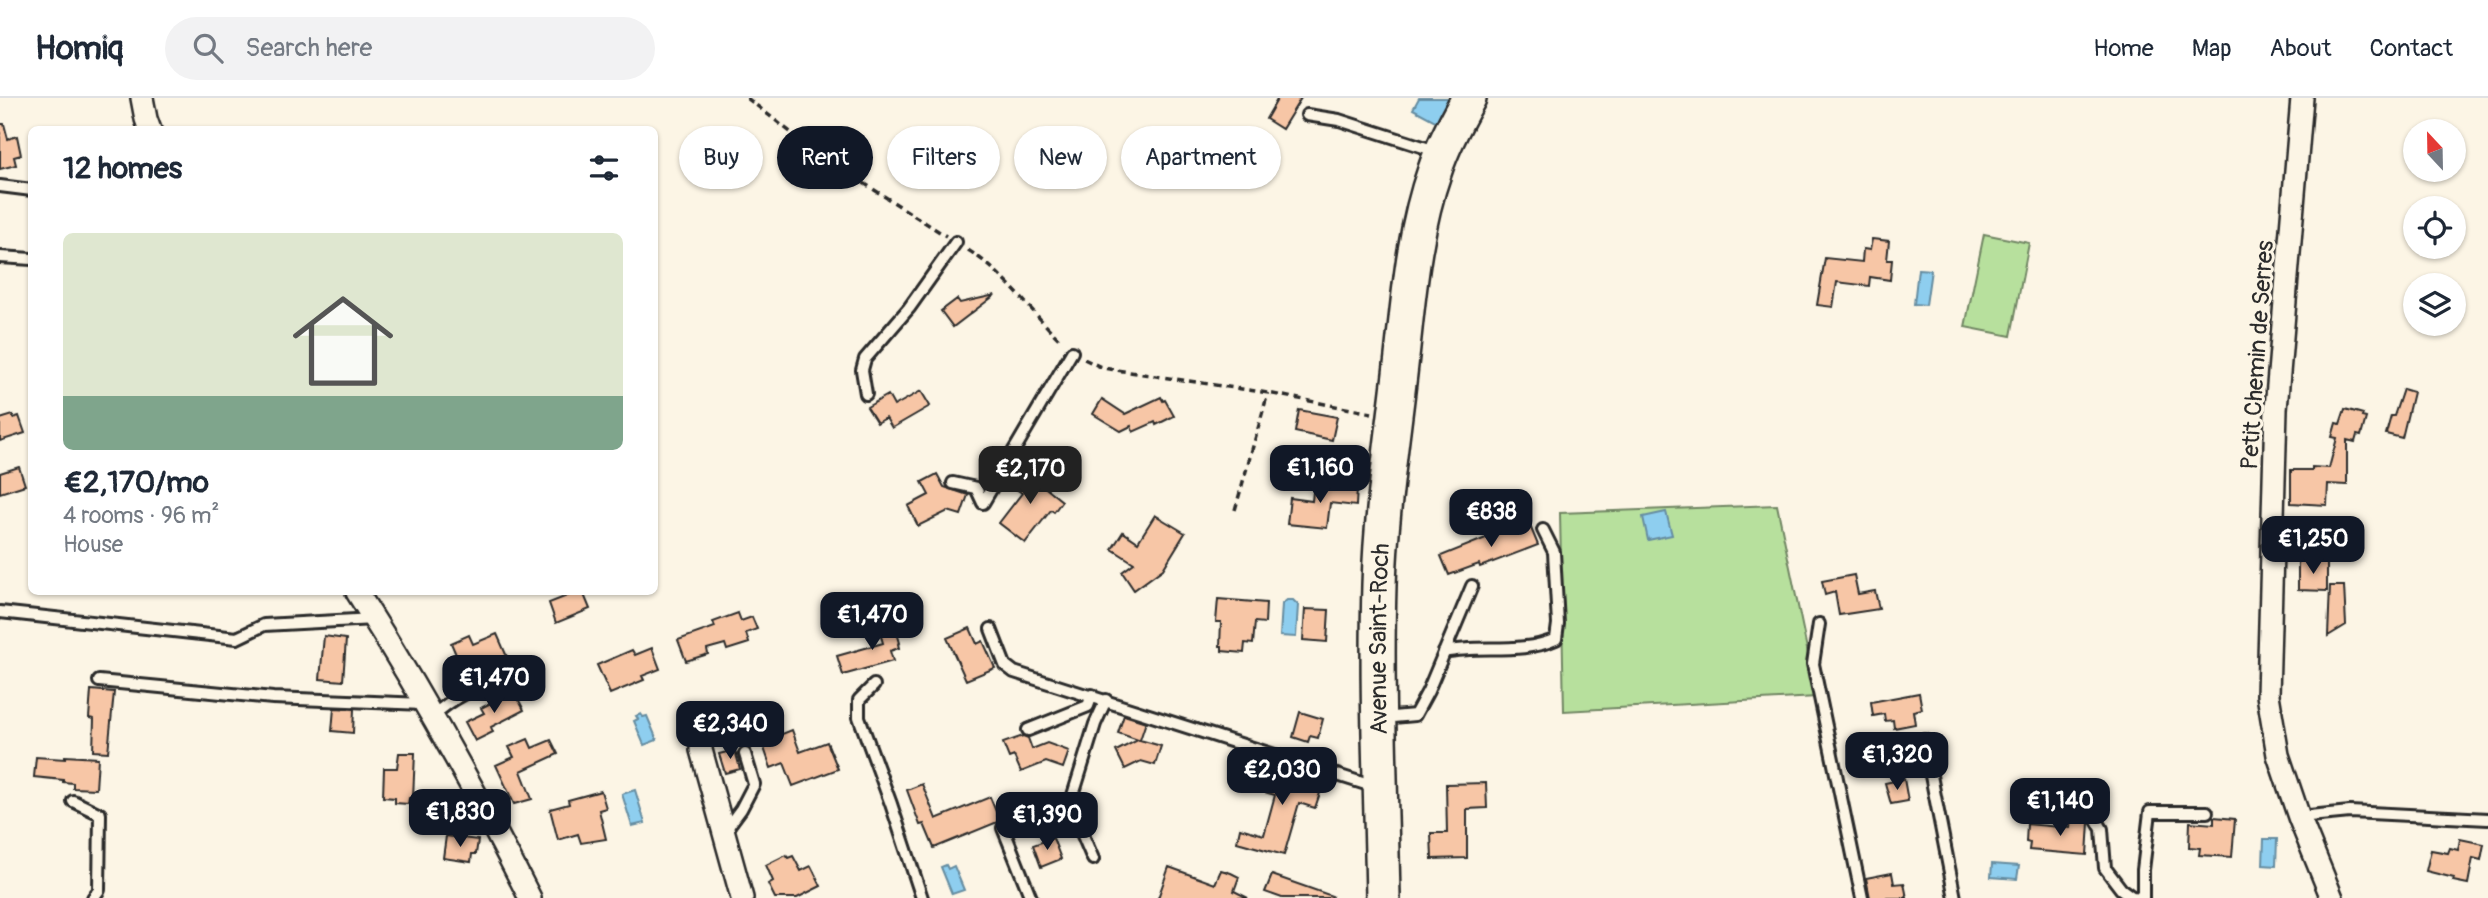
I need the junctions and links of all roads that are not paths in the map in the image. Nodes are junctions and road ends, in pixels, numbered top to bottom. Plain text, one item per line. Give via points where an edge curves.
1 (142, 98) edge
2 (1469, 98) edge
3 (2302, 98) edge
4 (1307, 116) dead end
5 (149, 126) edge
6 (1441, 153) junction
7 (0, 186) edge
8 (28, 190) edge
9 (956, 242) road end
10 (0, 257) edge
11 (28, 259) edge
12 (1072, 352) road end
13 (866, 394) dead end
14 (953, 483) dead end
15 (1543, 530) dead end
16 (1472, 586) dead end
17 (359, 595) edge
18 (0, 612) edge
19 (375, 619) junction
20 (1819, 624) dead end
21 (990, 629) dead end
22 (1444, 652) junction
23 (519, 670) dead end
24 (99, 681) dead end
25 (874, 685) dead end
26 (1092, 695) junction
27 (1106, 700) junction
28 (428, 710) junction
29 (1379, 718) junction
30 (702, 729) dead end
31 (1027, 730) dead end
32 (1924, 740) dead end
33 (745, 754) dead end
34 (1381, 789) junction
35 (73, 802) dead end
36 (2031, 806) dead end
37 (2207, 812) dead end
38 (2299, 817) junction
39 (2488, 819) edge
40 (1003, 828) dead end
41 (724, 832) junction
42 (1093, 859) dead end
43 (93, 898) edge
44 (530, 898) edge
45 (742, 898) edge
46 (922, 898) edge
47 (1031, 898) edge
48 (1383, 898) edge
49 (1862, 898) edge
50 (1955, 898) edge
51 (2143, 898) edge
52 (2332, 898) edge

1 - 5 street
2 - 6 main road, Avenue Saint-Roch
3 - 38 street, Petit Chemin de Serres via 2276,408 2268,695 2277,755
4 - 6 lane via 1339,120
6 - 29 main road, Avenue Saint-Roch via 1420,228 1384,504
7 - 8 lane
9 - 13 lane via 865,359
10 - 11 lane
12 - 14 lane via 983,503 976,488
15 - 22 lane via 1554,552 1556,639 1526,648
16 - 22 lane
17 - 19 street
18 - 19 lane via 237,638 264,625
19 - 28 street
20 - 49 lane via 1813,664
21 - 26 lane via 1005,665 1014,672
22 - 29 lane via 1415,715
23 - 28 lane
24 - 28 lane
25 - 46 lane via 859,700 859,717
26 - 27 lane
26 - 31 lane via 1087,706
27 - 34 lane
27 - 42 lane via 1070,805
28 - 44 street
29 - 34 main road, Avenue Saint-Roch
30 - 41 street via 701,750
32 - 50 lane
33 - 41 lane via 754,784
34 - 48 main road, Avenue Saint-Roch
35 - 43 lane via 100,814 99,890
36 - 51 lane via 2091,810 2102,829 2105,868 2132,897
37 - 51 lane via 2150,812
38 - 39 lane via 2350,813
38 - 52 street, Petit Chemin de Serres
40 - 47 lane
41 - 45 street

